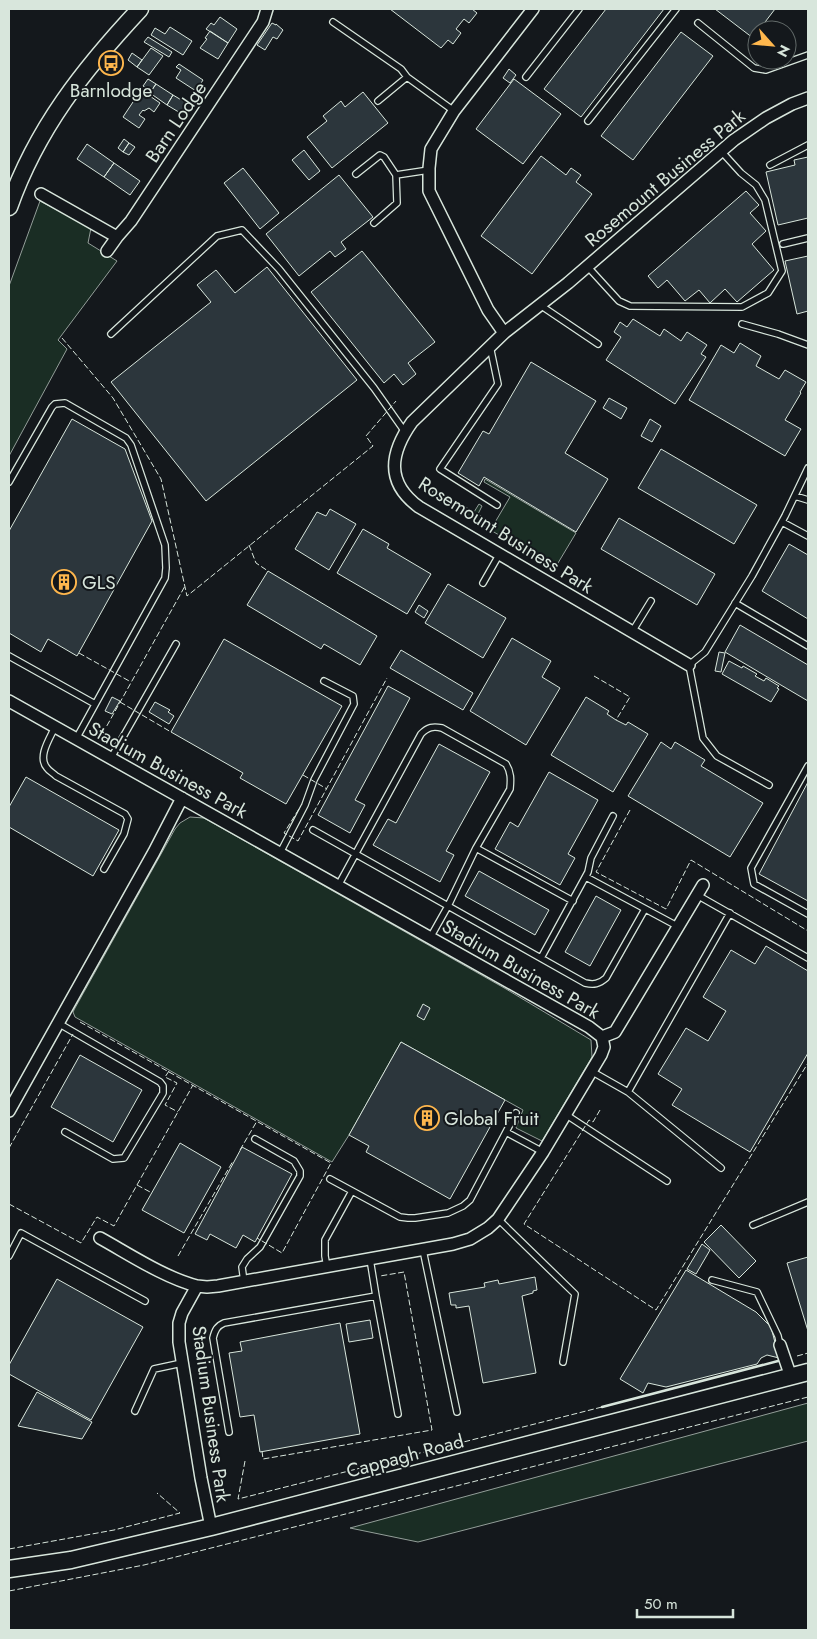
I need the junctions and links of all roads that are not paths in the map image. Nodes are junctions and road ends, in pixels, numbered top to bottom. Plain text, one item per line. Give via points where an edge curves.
1 (140, 9) edge
2 (267, 9) edge
3 (533, 9) edge
4 (578, 9) edge
5 (676, 9) edge
6 (333, 22) dead end
7 (698, 23) dead end
8 (808, 55) edge
9 (407, 77) junction
10 (526, 77) dead end
11 (808, 98) edge
12 (378, 101) dead end
13 (454, 111) junction
14 (588, 121) dead end
15 (808, 145) edge
16 (721, 150) junction
17 (770, 165) dead end
18 (429, 170) junction
19 (356, 174) dead end
20 (396, 174) junction
21 (14, 178) edge
22 (41, 194) dead end
23 (9, 207) edge
24 (374, 224) dead end
25 (117, 237) junction
26 (808, 238) edge
27 (783, 244) dead end
28 (107, 252) dead end
29 (588, 266) junction
30 (540, 305) junction
31 (742, 324) dead end
32 (504, 333) junction
33 (111, 334) dead end
34 (598, 344) dead end
35 (808, 345) edge
36 (490, 346) junction
37 (404, 432) junction
38 (808, 468) edge
39 (9, 482) edge
40 (795, 496) junction
41 (808, 500) edge
42 (497, 505) dead end
43 (782, 522) junction
44 (808, 536) edge
45 (499, 555) junction
46 (483, 582) dead end
47 (651, 601) dead end
48 (735, 603) junction
49 (632, 632) junction
50 (176, 644) dead end
51 (808, 646) edge
52 (9, 656) edge
53 (689, 665) junction
54 (324, 681) dead end
55 (9, 701) edge
56 (95, 704) junction
57 (55, 727) junction
58 (76, 739) junction
59 (111, 758) junction
60 (808, 766) edge
61 (769, 786) dead end
62 (182, 798) junction
63 (613, 816) dead end
64 (312, 830) dead end
65 (476, 848) junction
66 (280, 853) junction
67 (356, 854) junction
68 (104, 869) dead end
69 (586, 877) junction
70 (338, 886) junction
71 (700, 890) joint
72 (573, 901) junction
73 (448, 906) junction
74 (645, 909) junction
75 (730, 913) junction
76 (808, 914) edge
77 (679, 926) junction
78 (430, 938) junction
79 (540, 958) junction
80 (808, 958) edge
81 (58, 1023) junction
82 (602, 1037) junction
83 (591, 1071) junction
84 (628, 1092) junction
85 (9, 1111) edge
86 (516, 1113) dead end
87 (565, 1114) junction
88 (65, 1132) dead end
89 (506, 1132) junction
90 (255, 1139) dead end
91 (543, 1152) junction
92 (721, 1168) dead end
93 (330, 1180) dead end
94 (667, 1181) dead end
95 (352, 1191) junction
96 (808, 1202) edge
97 (498, 1219) junction
98 (753, 1225) dead end
99 (100, 1238) dead end
100 (423, 1250) junction
101 (9, 1256) edge
102 (370, 1259) junction
103 (327, 1267) junction
104 (712, 1280) dead end
105 (244, 1282) junction
106 (197, 1286) junction
107 (376, 1296) junction
108 (145, 1301) dead end
109 (780, 1345) joint
110 (563, 1362) dead end
111 (182, 1363) junction
112 (808, 1372) edge
113 (791, 1377) junction
114 (134, 1412) dead end
115 (457, 1412) dead end
116 (398, 1414) dead end
117 (229, 1432) dead end
118 (211, 1527) junction
119 (9, 1569) edge

1 - 21 street via 76,83
2 - 25 street, Barn Lodge via 263,22 131,221
3 - 13 street
4 - 10 lane
5 - 14 lane
6 - 9 lane via 401,69
7 - 8 lane via 754,68 766,70
9 - 12 lane
9 - 13 lane
11 - 16 street, Rosemount Business Park via 766,118
13 - 18 street via 431,149
15 - 17 lane
16 - 29 street, Rosemount Business Park
16 - 29 lane via 756,185 765,200 782,271 768,293 742,307 630,306 619,301
18 - 20 lane
18 - 32 street via 429,190 488,310
19 - 20 lane via 380,155
20 - 24 lane via 397,203
21 - 23 street
22 - 25 street
25 - 28 street, Barn Lodge
26 - 27 lane
29 - 30 street, Rosemount Business Park
30 - 32 street, Rosemount Business Park
30 - 34 lane
31 - 35 lane
32 - 36 street, Rosemount Business Park
33 - 37 lane via 217,236 242,230 279,269 374,388
36 - 37 street, Rosemount Business Park
36 - 42 lane via 498,384 440,469
37 - 45 street, Rosemount Business Park via 394,466 399,488 419,507
38 - 40 lane
39 - 56 lane via 55,404 65,403 120,434 131,445 165,545 165,578
40 - 41 lane
40 - 43 lane
43 - 44 lane
43 - 48 lane
45 - 46 lane
45 - 49 street, Rosemount Business Park
47 - 49 lane
48 - 51 lane
48 - 53 lane via 705,652
49 - 53 street, Rosemount Business Park
50 - 59 lane
52 - 56 lane
53 - 61 lane via 703,738 717,756
54 - 66 lane via 353,696 354,704
55 - 57 street, Stadium Business Park
56 - 58 lane
57 - 58 street, Stadium Business Park
57 - 68 lane via 44,753 46,768 125,814 128,819 124,834
58 - 59 street, Stadium Business Park
59 - 62 street, Stadium Business Park
60 - 76 lane via 751,868 754,884
62 - 66 street, Stadium Business Park
62 - 81 street
63 - 69 lane via 591,858
64 - 67 lane
65 - 67 lane via 510,789 510,771 506,764 436,726 421,734
65 - 72 lane
65 - 73 lane
66 - 70 street, Stadium Business Park
67 - 70 lane
67 - 73 lane
69 - 72 lane
69 - 74 lane
70 - 78 street, Stadium Business Park
71 - 75 lane
71 - 77 street
72 - 79 lane
73 - 78 lane
73 - 79 lane
74 - 77 lane
74 - 79 lane via 606,978 600,983 585,984
75 - 80 lane
75 - 84 lane
77 - 82 street via 615,1032
78 - 82 street, Stadium Business Park via 596,1030
81 - 85 street
81 - 88 lane via 163,1086 163,1093 124,1158 112,1159
82 - 83 street, Stadium Business Park via 604,1047
83 - 84 lane
83 - 87 street, Stadium Business Park
84 - 92 lane
86 - 89 lane
87 - 91 street, Stadium Business Park
87 - 94 lane
89 - 91 lane
89 - 95 lane via 470,1200 448,1213 400,1217
90 - 105 lane via 294,1161 300,1176 260,1246 242,1267
91 - 97 street, Stadium Business Park
93 - 95 lane
95 - 103 lane via 325,1240
96 - 98 lane
97 - 100 street, Stadium Business Park via 470,1239
97 - 110 lane via 576,1294
99 - 106 street via 165,1274
100 - 102 street, Stadium Business Park
100 - 115 lane
101 - 108 lane via 21,1233
102 - 103 street, Stadium Business Park
102 - 107 lane
103 - 105 street, Stadium Business Park
104 - 109 lane via 757,1292
105 - 106 street, Stadium Business Park via 207,1288
106 - 111 street, Stadium Business Park via 179,1323
107 - 116 lane
107 - 117 lane via 219,1325 213,1338
109 - 113 street
111 - 114 lane via 154,1368
111 - 118 street, Stadium Business Park
112 - 113 street, Cappagh Road
113 - 118 street, Cappagh Road
118 - 119 street, Cappagh Road via 70,1560

